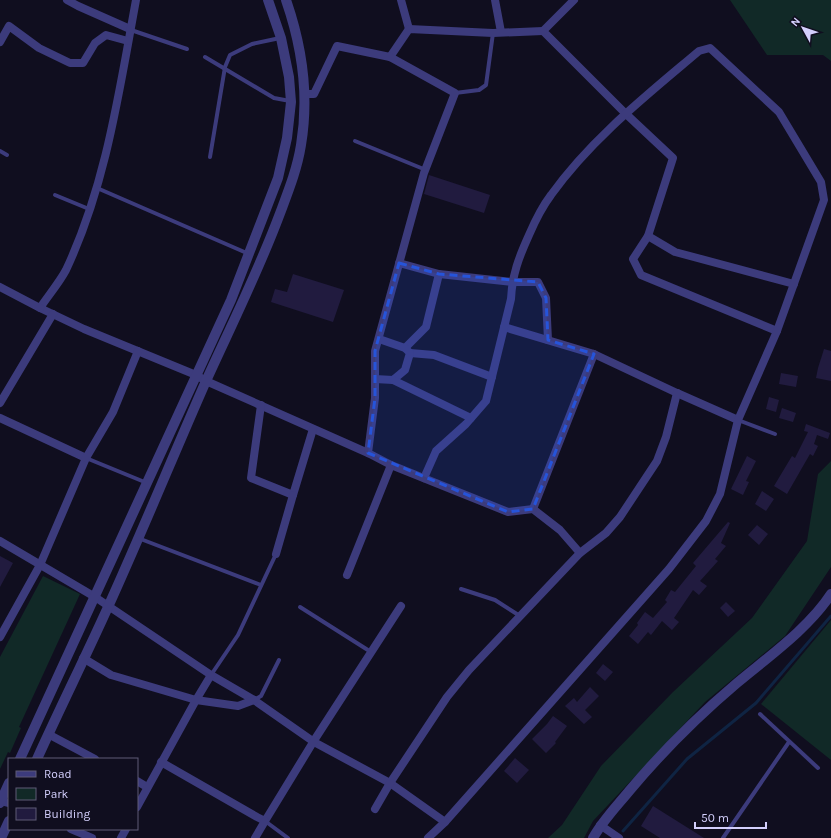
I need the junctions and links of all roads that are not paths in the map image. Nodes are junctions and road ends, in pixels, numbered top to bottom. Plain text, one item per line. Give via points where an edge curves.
1 (67, 0) edge
2 (136, 0) edge
3 (268, 0) edge
4 (286, 0) edge
5 (401, 0) edge
6 (495, 0) edge
7 (574, 0) edge
8 (130, 29) junction
9 (409, 29) junction
10 (497, 32) junction
11 (543, 32) junction
12 (281, 38) junction
13 (128, 41) junction
14 (0, 42) edge
15 (187, 49) dead end
16 (206, 57) dead end
17 (390, 57) junction
18 (224, 67) junction
19 (455, 93) junction
20 (305, 94) junction
21 (291, 102) junction
22 (625, 113) junction
23 (355, 141) dead end
24 (0, 151) edge
25 (7, 155) dead end
26 (210, 157) dead end
27 (426, 170) junction
28 (97, 188) junction
29 (56, 195) dead end
30 (89, 210) junction
31 (648, 236) junction
32 (249, 254) junction
33 (399, 263) junction
34 (439, 274) junction
35 (512, 282) junction
36 (794, 284) junction
37 (0, 287) edge
38 (40, 308) junction
39 (53, 314) junction
40 (504, 327) junction
41 (777, 331) junction
42 (379, 339) junction
43 (548, 340) junction
44 (138, 351) junction
45 (408, 351) junction
46 (594, 354) junction
47 (196, 375) junction
48 (492, 377) junction
49 (375, 379) junction
50 (393, 380) junction
51 (206, 381) junction
52 (677, 394) junction
53 (0, 403) edge
54 (261, 405) junction
55 (0, 418) edge
56 (471, 418) junction
57 (738, 420) junction
58 (314, 429) junction
59 (775, 434) dead end
60 (368, 453) junction
61 (86, 458) junction
62 (391, 465) junction
63 (424, 478) junction
64 (147, 483) junction
65 (293, 495) junction
66 (533, 509) junction
67 (138, 538) junction
68 (0, 541) edge
69 (580, 553) junction
70 (276, 554) joint
71 (40, 565) junction
72 (347, 575) dead end
73 (261, 585) junction
74 (461, 589) dead end
75 (831, 594) edge
76 (95, 598) junction
77 (108, 606) junction
78 (402, 606) dead end
79 (300, 607) dead end
80 (520, 616) junction
81 (0, 637) edge
82 (371, 652) junction
83 (83, 658) junction
84 (279, 660) dead end
85 (211, 675) junction
86 (196, 700) junction
87 (254, 700) junction
88 (760, 714) dead end
89 (48, 734) junction
90 (314, 742) junction
91 (789, 742) junction
92 (20, 758) edge
93 (37, 758) edge
94 (93, 758) edge
95 (161, 762) junction
96 (818, 768) dead end
97 (138, 782) edge
98 (390, 783) junction
99 (8, 786) edge
100 (148, 787) junction
101 (2, 802) edge
102 (138, 805) edge
103 (375, 809) dead end
104 (265, 821) junction
105 (445, 822) junction
106 (8, 823) edge
107 (600, 825) junction
108 (73, 830) edge
109 (1, 838) edge
110 (92, 838) edge
111 (255, 838) edge
112 (288, 838) edge
113 (428, 838) edge
114 (593, 838) edge
115 (620, 838) edge
116 (723, 838) edge

1 - 8 street
2 - 8 street
3 - 12 street
4 - 20 street via 299,49
5 - 9 street
6 - 10 street
7 - 11 street
8 - 13 street
8 - 15 lane
9 - 10 street
9 - 17 street
10 - 11 street
10 - 19 lane via 486,85 479,90
11 - 22 street
12 - 18 lane via 252,44 230,55
12 - 21 street
13 - 14 street via 106,35 95,43 83,63 70,63 39,48 9,26
13 - 28 street via 111,134
16 - 18 lane
17 - 19 street
17 - 20 street via 337,46 314,94
18 - 21 lane via 274,98
18 - 26 lane
19 - 27 street
20 - 51 street via 296,169 275,227
21 - 32 street via 287,138 278,178
22 - 31 street via 673,158
22 - 35 street via 576,163 550,195 519,256
22 - 36 street via 699,51 710,48 778,112 821,182 824,200
23 - 27 lane
24 - 25 lane
27 - 33 street
28 - 30 street
28 - 32 lane
29 - 30 lane
30 - 38 street via 65,271
31 - 36 street via 675,252
31 - 41 street via 633,259 640,275
32 - 47 street
33 - 34 street
33 - 42 street
34 - 35 street
34 - 45 street via 426,326
35 - 40 street
35 - 43 street via 538,282 546,298
36 - 41 street
37 - 38 street
38 - 39 street
39 - 44 street
39 - 53 street
40 - 43 street
40 - 48 street
41 - 57 street
42 - 45 street
42 - 49 street via 375,351
43 - 46 street
44 - 47 street
44 - 61 street via 113,412
45 - 48 street via 434,355
45 - 50 street via 405,370
46 - 52 street
46 - 66 street
47 - 51 street
47 - 64 street
48 - 56 street via 486,401
49 - 50 street
49 - 60 street
50 - 56 street
51 - 54 street
51 - 67 street
52 - 57 street
52 - 69 street via 662,449 649,474 613,526
54 - 58 street
54 - 65 street via 251,478
55 - 61 street
56 - 63 street via 436,451
57 - 59 lane
57 - 105 street via 720,494 706,521 669,569
58 - 60 street
58 - 65 street
60 - 62 street
61 - 64 lane
61 - 71 street
62 - 63 street
62 - 72 street
63 - 66 street via 508,512
64 - 76 street
65 - 70 street
66 - 69 street via 560,530
67 - 73 lane
67 - 77 street
68 - 71 street
69 - 80 street
70 - 73 lane
71 - 76 street
71 - 81 street
73 - 85 lane via 238,635
74 - 80 lane via 495,600
75 - 107 street via 793,637 711,705 652,764
76 - 77 street
76 - 92 street
77 - 83 street
77 - 85 street
78 - 82 street
79 - 82 lane
80 - 98 street via 469,670 447,698
82 - 90 street
83 - 86 street via 111,675
83 - 89 street
84 - 87 lane via 261,696
85 - 86 street
85 - 87 street
86 - 87 street via 238,706
86 - 95 street
87 - 90 street
88 - 91 lane
89 - 93 street
89 - 94 street
90 - 98 street
90 - 104 street
91 - 96 lane
91 - 116 lane
95 - 100 street
95 - 104 street
97 - 100 street
98 - 103 street
98 - 105 street
99 - 101 street
100 - 102 street
104 - 111 street
104 - 112 lane
105 - 113 street
106 - 109 street
107 - 114 street
107 - 115 street
108 - 110 street

